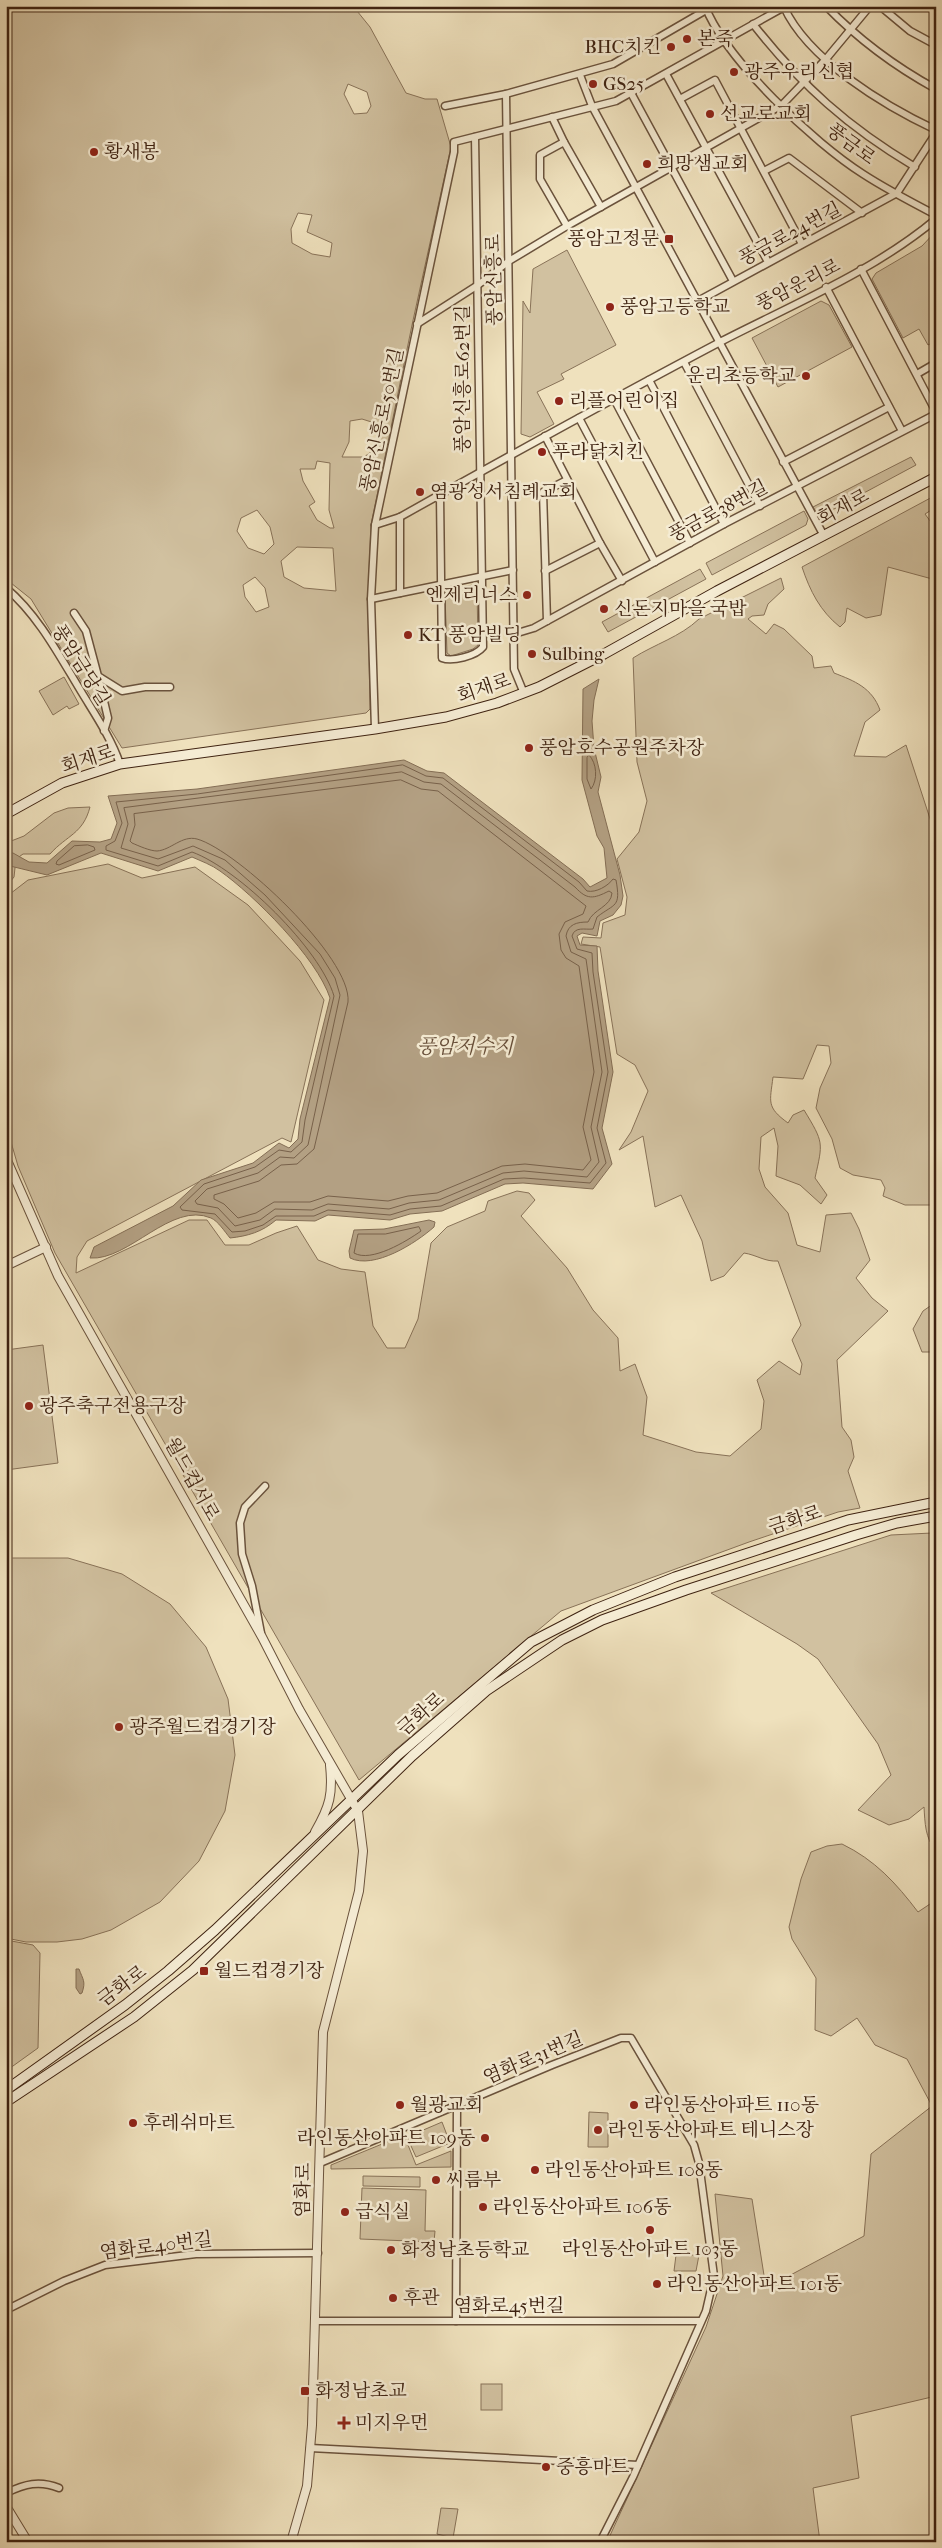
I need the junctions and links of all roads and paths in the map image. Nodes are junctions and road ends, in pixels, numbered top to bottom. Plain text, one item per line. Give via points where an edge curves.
1 (713, 6) edge
2 (826, 6) edge
3 (870, 6) edge
4 (880, 6) edge
5 (929, 6) edge
6 (785, 7) edge
7 (706, 8) edge
8 (936, 10) edge
9 (753, 24) junction
10 (850, 31) junction
11 (725, 40) junction
12 (936, 45) edge
13 (826, 59) junction
14 (666, 74) junction
15 (580, 75) junction
16 (804, 83) junction
17 (936, 88) edge
18 (632, 93) junction
19 (506, 94) junction
20 (680, 98) junction
21 (782, 105) junction
22 (445, 106) dead end
23 (592, 106) junction
24 (552, 117) junction
25 (506, 129) junction
26 (742, 129) junction
27 (936, 131) edge
28 (475, 137) junction
29 (564, 142) junction
30 (706, 147) junction
31 (672, 167) junction
32 (915, 167) junction
33 (764, 171) junction
34 (637, 187) junction
35 (897, 193) junction
36 (601, 207) junction
37 (862, 213) junction
38 (936, 215) edge
39 (936, 219) edge
40 (567, 226) junction
41 (802, 244) junction
42 (510, 261) junction
43 (768, 262) junction
44 (861, 269) junction
45 (733, 282) junction
46 (478, 285) junction
47 (826, 287) junction
48 (698, 301) junction
49 (417, 324) junction
50 (720, 342) junction
51 (684, 362) junction
52 (936, 362) edge
53 (917, 374) junction
54 (649, 380) junction
55 (614, 399) junction
56 (890, 407) junction
57 (936, 413) edge
58 (579, 418) junction
59 (902, 432) junction
60 (544, 436) junction
61 (511, 456) junction
62 (784, 462) junction
63 (479, 473) junction
64 (936, 477) edge
65 (567, 480) junction
66 (796, 486) junction
67 (440, 495) junction
68 (760, 506) junction
69 (400, 517) junction
70 (724, 524) junction
71 (375, 525) junction
72 (824, 536) junction
73 (690, 542) junction
74 (600, 543) junction
75 (656, 562) junction
76 (513, 570) junction
77 (545, 572) junction
78 (480, 577) junction
79 (622, 581) junction
80 (440, 586) junction
81 (6, 588) edge
82 (400, 593) junction
83 (371, 599) junction
84 (74, 613) dead end
85 (547, 621) junction
86 (514, 634) junction
87 (98, 676) junction
88 (170, 687) dead end
89 (523, 691) junction
90 (375, 729) junction
91 (104, 731) junction
92 (120, 764) junction
93 (6, 814) edge
94 (6, 1158) edge
95 (46, 1247) junction
96 (6, 1266) edge
97 (265, 1486) dead end
98 (936, 1502) edge
99 (936, 1516) edge
100 (262, 1637) junction
101 (330, 1762) junction
102 (351, 1800) junction
103 (358, 1811) junction
104 (310, 1840) junction
105 (6, 2090) edge
106 (6, 2102) edge
107 (457, 2106) junction
108 (320, 2163) junction
109 (318, 2253) junction
110 (6, 2310) edge
111 (317, 2321) junction
112 (456, 2321) junction
113 (700, 2321) junction
114 (310, 2448) junction
115 (638, 2465) junction
116 (59, 2488) dead end
117 (6, 2493) edge
118 (6, 2506) edge
119 (28, 2542) edge
120 (291, 2542) edge
121 (600, 2542) edge

1 - 7 street
2 - 10 street
3 - 10 street, 풍암신흥로62번길
4 - 12 street via 910,31
5 - 8 street
6 - 9 street, 풍암신흥로50번길
6 - 13 street via 806,38
7 - 11 street, 풍금로
7 - 15 street via 616,62
9 - 11 street, 풍암신흥로50번길
9 - 16 street
10 - 13 street, 풍암신흥로62번길
10 - 17 street via 886,59
11 - 14 street, 풍암신흥로50번길
11 - 21 street, 풍금로 via 751,74
13 - 16 street, 풍암신흥로62번길
13 - 27 street via 874,97
14 - 18 street, 풍암신흥로50번길
14 - 20 street
15 - 19 street
15 - 23 street
16 - 21 street, 풍암신흥로62번길
16 - 32 street via 852,127
18 - 23 street, 풍암신흥로50번길 via 616,101
18 - 31 street
19 - 22 street
19 - 25 street, 풍암신흥로
20 - 26 street via 715,80
20 - 30 street
21 - 26 street, 풍암신흥로62번길
21 - 35 street, 풍금로 via 818,140
23 - 24 street, 풍암신흥로50번길
23 - 34 street
24 - 25 street, 풍암신흥로50번길
24 - 29 street
25 - 28 street, 풍암신흥로50번길
25 - 42 street, 풍암신흥로
26 - 30 street, 풍암신흥로62번길
26 - 33 street
27 - 32 street
28 - 46 street
28 - 49 street, 풍암신흥로50번길 via 454,142
29 - 36 street
29 - 40 street via 540,155 540,179
30 - 31 street, 풍암신흥로62번길
30 - 43 street
31 - 34 street, 풍암신흥로62번길
31 - 45 street
32 - 35 street
33 - 37 street via 789,158
33 - 41 street
34 - 36 street, 풍암신흥로62번길
34 - 48 street
35 - 37 street, 풍금로24번길
35 - 38 street, 풍금로
36 - 40 street, 풍암신흥로62번길
37 - 41 street, 풍금로24번길
39 - 44 street, 풍암운리로 via 908,242
40 - 42 street, 풍암신흥로62번길
41 - 43 street, 풍금로24번길
42 - 46 street, 풍암신흥로62번길
42 - 61 street, 풍암신흥로
43 - 45 street, 풍금로24번길
44 - 47 street, 풍암운리로
44 - 53 street
45 - 48 street, 풍금로24번길
46 - 49 street, 풍암신흥로62번길
46 - 63 street, 풍암신흥로62번길
47 - 50 street, 풍암운리로
47 - 56 street
48 - 50 street
49 - 71 street, 풍암신흥로50번길
50 - 51 street, 풍암운리로
50 - 62 street
51 - 54 street, 풍암운리로
51 - 68 street
52 - 53 street
53 - 57 street
54 - 55 street, 풍암운리로
54 - 70 street
55 - 58 street, 풍암운리로
55 - 73 street
56 - 59 street
56 - 62 street
57 - 59 street, 풍금로38번길
58 - 60 street, 풍암운리로
58 - 75 street
59 - 66 street, 풍금로38번길
60 - 61 street, 풍암운리로
60 - 65 street
61 - 63 street, 풍암운리로
61 - 76 street, 풍암신흥로
62 - 66 street
63 - 67 street, 풍암운리로
63 - 78 street, 풍암신흥로62번길
64 - 72 main road, 회재로
65 - 74 street
65 - 77 street via 543,492
66 - 68 street, 풍금로38번길
66 - 72 street
67 - 69 street, 풍암운리로
67 - 80 street
68 - 70 street, 풍금로38번길
69 - 71 street, 풍암운리로
69 - 82 street
70 - 73 street, 풍금로38번길
71 - 83 street, 풍암신흥로50번길
72 - 89 main road, 회재로 via 604,654 539,687
73 - 75 street, 풍금로38번길
74 - 77 street
74 - 79 street
75 - 79 street, 풍금로38번길
76 - 78 street
76 - 86 street, 풍암신흥로
77 - 85 street
78 - 80 street
78 - 80 street, 풍암신흥로62번길 via 483,647 479,652 448,660 442,658
79 - 85 street, 풍금로38번길
80 - 82 street
81 - 91 street, 풍암금당길 via 48,637
82 - 83 street
83 - 90 street, 풍암신흥로50번길
84 - 87 street via 86,631
85 - 86 street, 풍금로38번길
86 - 89 street, 풍암신흥로 via 514,669
87 - 88 street via 122,690
87 - 91 street via 108,718
89 - 90 main road, 회재로 via 461,714
90 - 92 main road, 회재로
91 - 92 street, 풍암금당길
92 - 93 main road, 회재로 via 62,783
94 - 95 street, 월드컵서로
95 - 96 street
95 - 100 street, 월드컵서로 via 58,1276
97 - 100 street via 245,1507 240,1523 242,1554
98 - 102 main road, 금화로 via 848,1520 675,1577 558,1627 531,1642 489,1677
99 - 103 main road, 금화로 via 856,1535 686,1590 602,1620 562,1640 486,1691 412,1756
100 - 101 street, 월드컵서로
101 - 102 street, 월드컵서로
101 - 104 street via 332,1789 325,1815
102 - 103 street, 월드컵서로
102 - 104 main road, 금화로
103 - 106 main road, 금화로 via 192,1970 134,2016
103 - 108 street, 염화로 via 363,1851 359,1891 323,2032
104 - 105 main road, 금화로 via 168,1971
107 - 108 street, 염화로31번길
107 - 112 street
107 - 113 street, 염화로31번길 via 552,2064 621,2038 631,2038 694,2146 699,2163 714,2276 706,2311
108 - 109 street, 염화로
109 - 110 street, 염화로40번길 via 196,2254 105,2265
109 - 111 street, 염화로
111 - 112 street, 염화로45번길
111 - 114 street, 염화로
112 - 113 street, 염화로45번길
113 - 115 street
114 - 115 street
114 - 120 street, 염화로 via 307,2486
115 - 121 street
116 - 117 street via 33,2483
118 - 119 street

